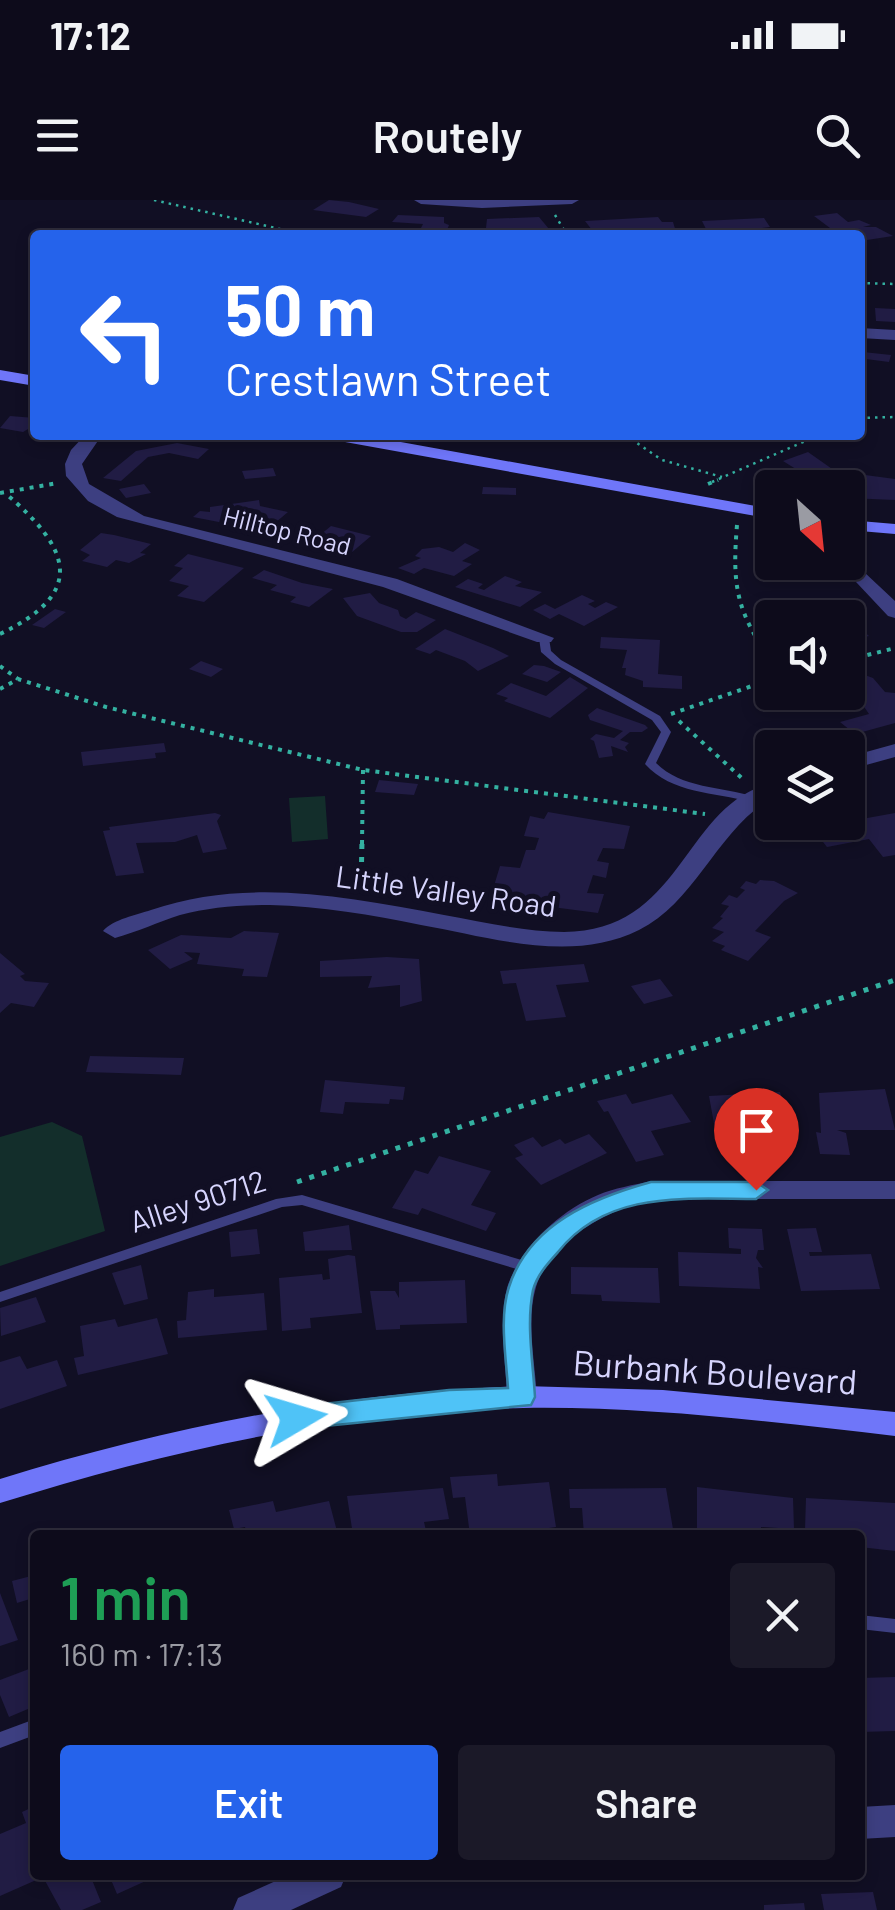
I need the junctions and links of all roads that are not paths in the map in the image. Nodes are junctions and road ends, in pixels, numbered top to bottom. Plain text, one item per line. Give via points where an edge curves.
1 (422, 200) edge
2 (572, 200) edge
3 (865, 333) edge
4 (895, 335) edge
5 (0, 375) edge
6 (30, 380) edge
7 (89, 440) edge
8 (362, 440) edge
9 (755, 511) edge
10 (865, 527) edge
11 (895, 529) edge
12 (864, 580) edge
13 (895, 612) edge
14 (544, 638) joint
15 (895, 750) edge
16 (865, 759) edge
17 (755, 793) edge
18 (755, 800) edge
19 (115, 932) dead end
20 (895, 1190) edge
21 (530, 1268) junction
22 (0, 1298) edge
23 (522, 1397) junction
24 (895, 1424) edge
25 (0, 1491) edge
26 (865, 1623) edge
27 (895, 1626) edge
28 (30, 1729) edge
29 (0, 1740) edge
30 (895, 1821) edge
31 (865, 1823) edge
32 (317, 1880) edge
33 (251, 1910) edge

1 - 2 street
3 - 4 street
5 - 6 street
7 - 14 street, Hilltop Road via 75,456 76,480 104,505 138,520 390,582
8 - 9 street
10 - 11 street
12 - 13 street
14 - 17 lane via 546,652 558,662 656,718 666,732 650,764 661,777
15 - 16 street
18 - 19 street, Little Valley Road via 701,849 649,917 624,930 535,938 360,906 256,899 165,912
20 - 21 street via 651,1190 606,1202 558,1233
21 - 22 lane, Alley 90712 via 302,1200
21 - 23 street via 518,1324
23 - 24 street, Burbank Boulevard via 718,1405
23 - 25 street, Burbank Boulevard via 296,1418 77,1466
26 - 27 lane
28 - 29 lane
30 - 31 street
32 - 33 street

